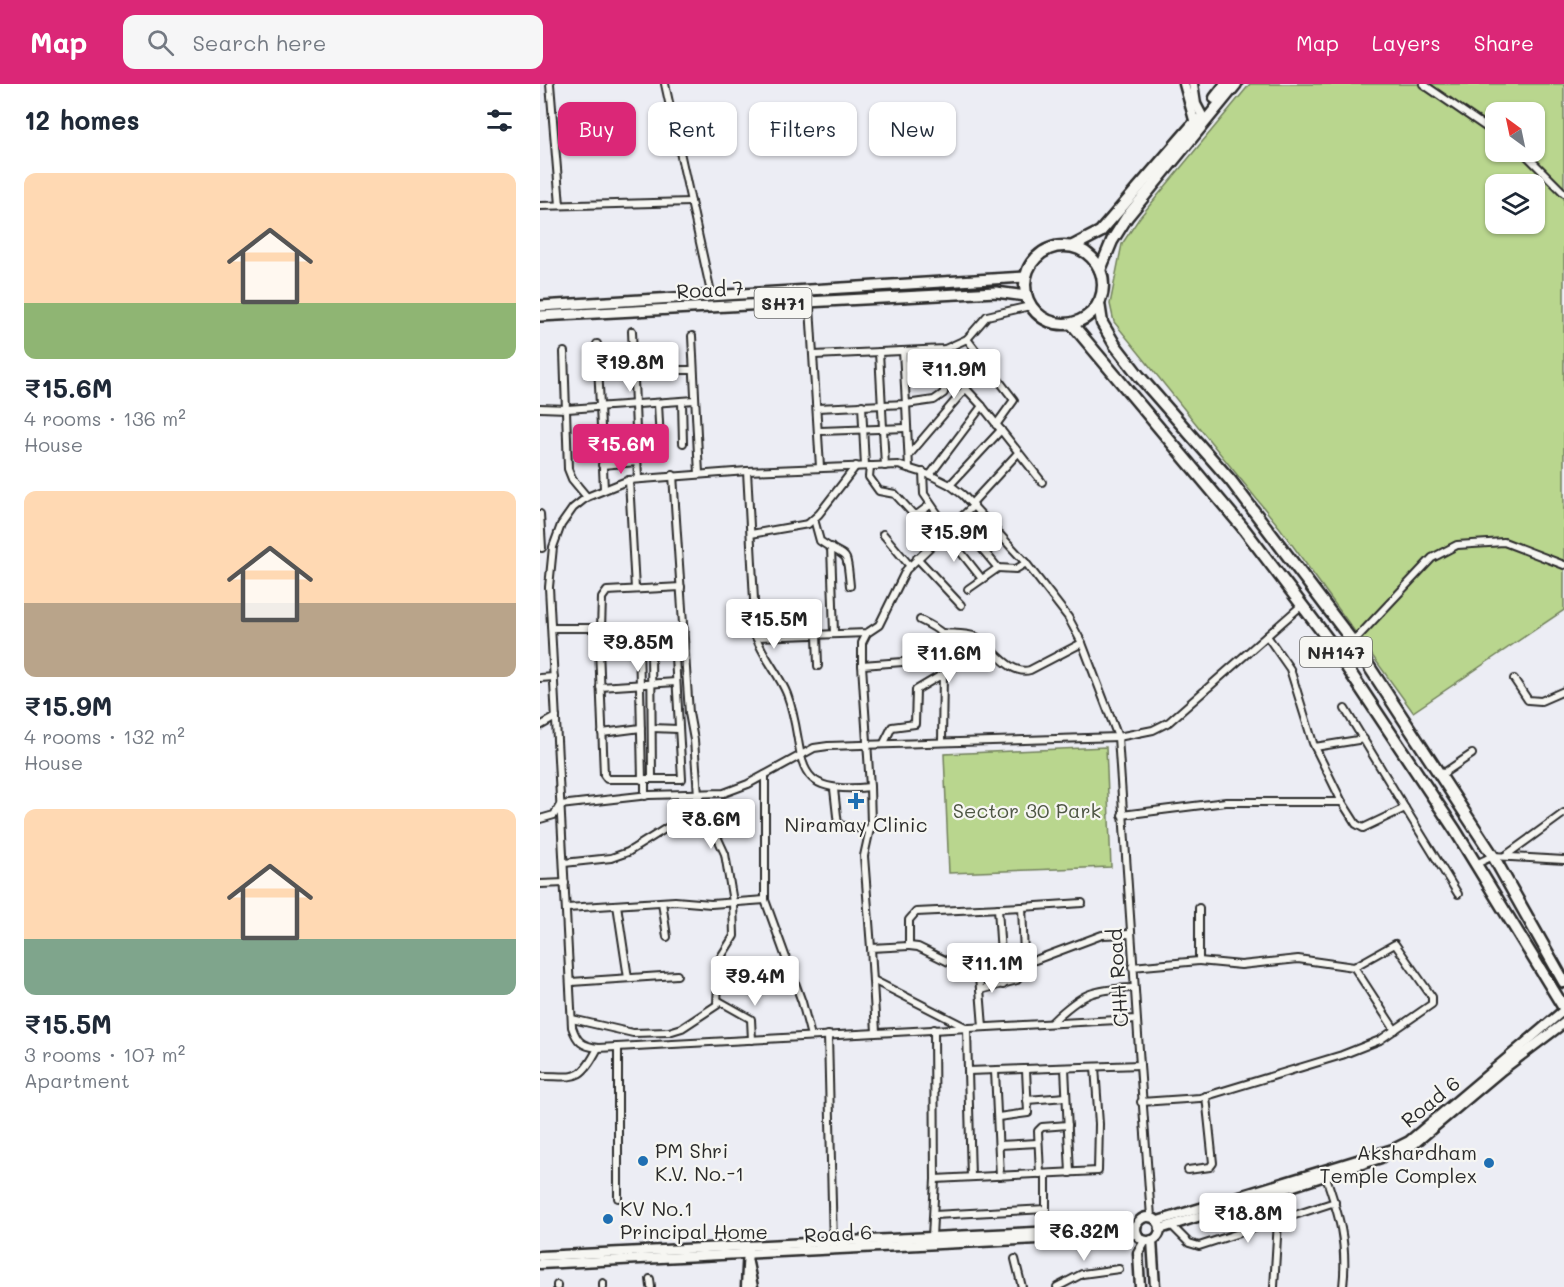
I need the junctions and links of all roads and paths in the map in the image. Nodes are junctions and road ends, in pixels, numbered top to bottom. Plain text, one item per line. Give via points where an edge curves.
1 (550, 84) edge
2 (665, 84) edge
3 (1184, 84) edge
4 (1193, 84) edge
5 (1226, 84) edge
6 (1236, 84) edge
7 (1423, 84) edge
8 (1199, 123) junction
9 (1485, 126) edge
10 (1533, 162) edge
11 (1564, 193) edge
12 (691, 202) junction
13 (560, 205) junction
14 (540, 206) edge
15 (1073, 246) junction
16 (1100, 270) junction
17 (1025, 277) junction
18 (810, 291) junction
19 (712, 297) junction
20 (1028, 301) junction
21 (810, 302) junction
22 (1099, 303) junction
23 (540, 306) edge
24 (540, 316) edge
25 (1072, 324) junction
26 (632, 331) dead end
27 (692, 336) dead end
28 (967, 339) junction
29 (597, 344) dead end
30 (945, 349) junction
31 (903, 351) junction
32 (564, 352) dead end
33 (879, 352) junction
34 (814, 355) junction
35 (945, 366) junction
36 (658, 370) dead end
37 (693, 370) junction
38 (966, 388) junction
39 (696, 400) junction
40 (682, 402) junction
41 (658, 403) junction
42 (882, 403) junction
43 (906, 404) junction
44 (633, 405) junction
45 (862, 405) junction
46 (982, 406) junction
47 (599, 407) junction
48 (540, 408) edge
49 (817, 408) junction
50 (567, 409) junction
51 (907, 428) junction
52 (999, 428) junction
53 (884, 429) junction
54 (862, 430) junction
55 (820, 432) junction
56 (660, 442) dead end
57 (682, 443) dead end
58 (1018, 453) junction
59 (909, 455) junction
60 (637, 462) junction
61 (602, 465) junction
62 (856, 466) junction
63 (868, 466) junction
64 (885, 466) junction
65 (820, 467) junction
66 (909, 468) junction
67 (747, 471) junction
68 (699, 474) junction
69 (926, 474) junction
70 (673, 476) junction
71 (638, 479) junction
72 (629, 480) junction
73 (1042, 482) dead end
74 (950, 485) junction
75 (604, 489) junction
76 (587, 497) junction
77 (973, 504) junction
78 (930, 505) junction
79 (540, 514) edge
80 (814, 519) junction
81 (958, 520) junction
82 (947, 530) junction
83 (751, 534) junction
84 (883, 534) dead end
85 (553, 547) junction
86 (831, 547) junction
87 (541, 548) edge
88 (917, 558) junction
89 (1026, 563) junction
90 (1564, 565) edge
91 (910, 566) junction
92 (998, 567) junction
93 (982, 579) junction
94 (850, 586) dead end
95 (549, 587) junction
96 (681, 587) junction
97 (540, 588) edge
98 (635, 589) junction
99 (968, 589) dead end
100 (961, 605) dead end
101 (1302, 605) junction
102 (920, 620) dead end
103 (553, 628) junction
104 (601, 629) junction
105 (684, 630) junction
106 (645, 632) junction
107 (834, 633) junction
108 (867, 633) junction
109 (943, 633) junction
110 (817, 634) junction
111 (1267, 636) junction
112 (756, 637) junction
113 (645, 640) junction
114 (1353, 642) junction
115 (1082, 643) junction
116 (903, 662) dead end
117 (862, 665) junction
118 (818, 666) dead end
119 (943, 674) junction
120 (554, 677) junction
121 (540, 678) edge
122 (1514, 679) dead end
123 (676, 682) junction
124 (652, 684) junction
125 (640, 685) junction
126 (600, 687) junction
127 (1564, 691) edge
128 (1345, 709) dead end
129 (556, 717) junction
130 (540, 726) edge
131 (641, 728) junction
132 (652, 728) junction
133 (678, 729) junction
134 (602, 733) junction
135 (1118, 737) junction
136 (1364, 739) junction
137 (942, 741) junction
138 (867, 743) junction
139 (884, 743) junction
140 (1315, 747) junction
141 (1472, 753) dead end
142 (800, 755) junction
143 (1441, 774) junction
144 (765, 775) junction
145 (646, 780) junction
146 (870, 787) junction
147 (834, 789) junction
148 (698, 795) junction
149 (645, 796) junction
150 (1342, 802) junction
151 (560, 804) junction
152 (1405, 808) junction
153 (1564, 813) edge
154 (1122, 815) junction
155 (540, 819) edge
156 (870, 830) junction
157 (1493, 856) junction
158 (1504, 856) junction
159 (1564, 860) edge
160 (564, 863) junction
161 (1476, 864) junction
162 (565, 883) junction
163 (540, 885) edge
164 (1458, 894) dead end
165 (765, 900) junction
166 (662, 902) junction
167 (733, 902) junction
168 (1082, 903) dead end
169 (617, 905) junction
170 (1022, 907) junction
171 (567, 908) junction
172 (998, 908) junction
173 (1199, 908) dead end
174 (1131, 934) junction
175 (667, 937) dead end
176 (909, 946) junction
177 (871, 948) junction
178 (1024, 954) junction
179 (1001, 956) junction
180 (1199, 961) junction
181 (1030, 962) junction
182 (978, 964) junction
183 (1132, 967) junction
184 (1354, 967) junction
185 (677, 975) dead end
186 (628, 978) junction
187 (873, 980) junction
188 (571, 982) junction
189 (1564, 982) edge
190 (1003, 985) junction
191 (1133, 988) junction
192 (980, 990) junction
193 (718, 1000) junction
194 (1564, 1009) edge
195 (572, 1018) junction
196 (1136, 1019) junction
197 (1052, 1023) junction
198 (1564, 1023) edge
199 (983, 1027) junction
200 (967, 1028) junction
201 (934, 1029) junction
202 (1395, 1030) junction
203 (876, 1032) junction
204 (828, 1035) junction
205 (811, 1036) junction
206 (752, 1040) junction
207 (618, 1047) junction
208 (598, 1048) junction
209 (1140, 1065) junction
210 (1095, 1067) junction
211 (1065, 1068) junction
212 (1026, 1070) junction
213 (968, 1071) junction
214 (995, 1071) junction
215 (540, 1076) edge
216 (1206, 1096) junction
217 (1066, 1097) junction
218 (1027, 1100) junction
219 (1141, 1102) junction
220 (998, 1117) junction
221 (1068, 1125) junction
222 (1038, 1143) junction
223 (999, 1145) junction
224 (1188, 1170) dead end
225 (1070, 1173) junction
226 (1043, 1174) junction
227 (1325, 1174) junction
228 (1000, 1176) junction
229 (971, 1177) junction
230 (935, 1179) junction
231 (618, 1198) dead end
232 (1335, 1202) junction
233 (934, 1215) junction
234 (1278, 1221) junction
235 (1156, 1222) junction
236 (1171, 1225) junction
237 (1136, 1230) junction
238 (932, 1237) junction
239 (1149, 1240) junction
240 (833, 1246) junction
241 (748, 1249) junction
242 (540, 1256) edge
243 (1015, 1259) dead end
244 (748, 1263) junction
245 (540, 1264) edge
246 (1119, 1269) dead end
247 (746, 1287) edge
248 (753, 1287) edge
249 (1022, 1287) edge
250 (1057, 1287) edge
251 (1140, 1287) edge
252 (1155, 1287) edge
253 (1274, 1287) edge
254 (1343, 1287) edge

1 - 13 street
2 - 12 street
3 - 8 street
4 - 8 street
5 - 8 highway, NH147
6 - 8 highway, NH147
7 - 9 street
8 - 15 highway, NH147 via 1100,232
8 - 16 highway, NH147 via 1127,217
10 - 11 street
12 - 13 street
12 - 19 street
13 - 14 street
15 - 16 highway via 1088,254
15 - 17 highway, NH147 via 1054,246 1043,251 1034,258
16 - 22 highway, NH147 via 1103,284
17 - 18 main road, Road 7 / SH71
17 - 20 highway
18 - 19 main road, Road 7 / SH71
18 - 21 street
19 - 23 main road, Road 7 / SH71
20 - 21 main road, Road 7 / SH71 via 996,292
20 - 25 highway via 1047,321
20 - 28 street via 987,316
21 - 24 main road, Road 7 / SH71
21 - 34 street
22 - 25 highway via 1089,315
22 - 114 highway, NH147 via 1102,323 1115,345 1231,481
25 - 101 highway, NH147 via 1174,442
26 - 44 street
27 - 37 street
28 - 30 street
28 - 52 street via 1014,400
29 - 47 street
30 - 31 street
30 - 35 street
31 - 33 street
31 - 43 street
32 - 50 street
33 - 34 street
33 - 42 street
34 - 49 street
35 - 38 street
35 - 43 street via 941,397
36 - 37 street
37 - 39 street
38 - 46 street
38 - 59 street
39 - 40 street
39 - 68 street
40 - 41 street
40 - 57 street
41 - 44 street
41 - 56 street
42 - 43 street
42 - 45 street
42 - 53 street
43 - 51 street
44 - 47 street
44 - 60 street
45 - 49 street
45 - 54 street
46 - 52 street
46 - 69 street
47 - 50 street
47 - 61 street
48 - 50 street
49 - 55 street
50 - 76 street via 569,474
51 - 53 street
51 - 59 street
52 - 58 street
52 - 74 street
53 - 54 street
53 - 64 street
54 - 55 street
54 - 63 street
55 - 65 street
58 - 73 street
58 - 77 street
59 - 66 street
60 - 61 street
60 - 71 street
61 - 75 street
62 - 63 street, CHH Road
62 - 65 street, CHH Road
62 - 80 street
63 - 64 street, CHH Road
63 - 78 street via 869,477 878,490 895,494 913,514
64 - 66 street, CHH Road
65 - 67 street, CHH Road
66 - 69 street, CHH Road
67 - 68 street, CHH Road
67 - 83 street
68 - 70 street, CHH Road
69 - 74 street, CHH Road
69 - 78 street via 923,491
70 - 71 street, CHH Road
70 - 96 street
71 - 72 street, CHH Road
72 - 75 street, CHH Road
72 - 98 street
74 - 77 street, CHH Road
75 - 76 street, CHH Road
76 - 85 street, CHH Road via 561,525
77 - 81 street
77 - 89 street, CHH Road
78 - 82 street
79 - 87 street
80 - 83 street via 799,527
80 - 86 street via 818,538
81 - 82 street
81 - 92 street
82 - 88 street
82 - 93 street
83 - 112 street
84 - 91 street
85 - 87 street
85 - 95 street, CHH Road
86 - 94 street via 846,557
86 - 107 street
88 - 91 street
88 - 100 street
89 - 92 street via 1016,569
89 - 115 street, CHH Road via 1068,617
90 - 114 street via 1504,542 1457,545 1432,558
91 - 108 street via 879,625
92 - 93 street
93 - 99 street
95 - 97 street
95 - 103 street, CHH Road
96 - 98 street
96 - 105 street
98 - 104 street via 603,594
101 - 111 street
101 - 161 highway, NH147
102 - 109 street
103 - 104 street
103 - 120 street, CHH Road
104 - 106 street via 610,633
105 - 106 street
105 - 148 street
106 - 113 street
107 - 108 street
107 - 110 street
108 - 117 street via 862,643
109 - 115 street via 975,637 1023,671
109 - 119 street via 953,656
110 - 112 street
110 - 118 street
111 - 135 street via 1169,722 1146,732
111 - 140 street via 1290,669
112 - 142 street via 787,694
113 - 123 street via 674,639
113 - 124 street
113 - 125 street
113 - 126 street via 600,646
114 - 143 highway, NH147
115 - 135 street, CHH Road
116 - 117 street
117 - 138 street
119 - 137 street
119 - 139 street via 916,690 915,724 892,727
120 - 121 street
120 - 129 street, CHH Road
122 - 127 street via 1528,700 1541,701
123 - 124 street
123 - 133 street
124 - 125 street
124 - 132 street
125 - 126 street
125 - 131 street
126 - 134 street
128 - 136 street
129 - 130 street
129 - 151 street, CHH Road
131 - 134 street
131 - 145 street
132 - 133 street
132 - 145 street
133 - 145 street via 682,779
134 - 145 street via 607,779
135 - 137 street
135 - 154 street, CHH Road
136 - 140 street
136 - 152 street
137 - 139 street
138 - 139 street
138 - 142 street via 813,748
138 - 146 street
140 - 150 street
141 - 143 street
142 - 144 street
142 - 147 street via 814,781
143 - 157 highway, NH147
144 - 148 street via 724,793
144 - 165 street
145 - 149 street
146 - 147 street
146 - 156 street
147 - 156 street via 838,825
148 - 149 street
148 - 160 street via 681,819 628,852 611,858
148 - 167 street via 725,854
149 - 151 street
150 - 152 street via 1363,828
150 - 154 street via 1226,802
151 - 155 street via 554,814
151 - 160 street, CHH Road
152 - 164 street
153 - 158 street
154 - 174 street, CHH Road
156 - 177 street via 864,856
157 - 158 street
157 - 161 street
157 - 189 highway, NH147
158 - 159 street
160 - 162 street, CHH Road
161 - 194 highway, NH147
162 - 163 street
162 - 171 street, CHH Road
165 - 167 street
165 - 205 street
166 - 167 street
166 - 169 street
166 - 175 street
167 - 193 street via 734,936 719,960
168 - 170 street
169 - 171 street
169 - 186 street
170 - 172 street
170 - 178 street
171 - 188 street, CHH Road
172 - 176 street via 916,912 909,920
172 - 179 street
173 - 180 street
174 - 181 street via 1102,935
174 - 183 street, CHH Road
176 - 177 street
176 - 182 street via 967,971
177 - 187 street
178 - 179 street
178 - 181 street
179 - 182 street via 988,957
179 - 190 street
180 - 183 street
180 - 184 street via 1241,965 1298,959
181 - 190 street via 1017,980
182 - 192 street
183 - 191 street, CHH Road
184 - 202 street
184 - 202 street via 1395,944 1432,997 1432,1004
185 - 186 street
186 - 188 street
187 - 200 street
187 - 203 street
188 - 195 street, CHH Road
190 - 192 street
191 - 196 street, CHH Road
191 - 197 street via 1090,992
192 - 199 street
193 - 195 street via 713,1008 669,1032 633,1033
193 - 206 street via 751,1019
194 - 227 street, Road 6 via 1409,1141
195 - 208 street, CHH Road via 576,1038 583,1046
196 - 197 street
196 - 209 street, CHH Road
197 - 199 street
198 - 227 street, Road 6 via 1413,1145
199 - 200 street
200 - 201 street
200 - 213 street
201 - 203 street
201 - 230 street
202 - 216 street via 1342,1055
203 - 204 street
204 - 205 street
204 - 240 street
205 - 206 street
206 - 207 street
207 - 208 street
207 - 231 street
208 - 215 street via 588,1068 576,1076
209 - 210 street
209 - 219 street, CHH Road
210 - 211 street
210 - 225 street via 1100,1168 1094,1173
211 - 212 street
211 - 217 street
212 - 214 street
212 - 218 street
213 - 214 street
213 - 229 street
214 - 220 street
216 - 219 street
216 - 224 street via 1213,1163 1210,1167
217 - 218 street
217 - 221 street
218 - 220 street via 1026,1115
219 - 235 street, CHH Road
220 - 223 street
221 - 222 street via 1042,1127
221 - 225 street
222 - 223 street
222 - 226 street
223 - 228 street
225 - 226 street
226 - 228 street
226 - 233 street via 1046,1209
227 - 232 street
227 - 235 street, Road 6
227 - 236 street, Road 6
228 - 229 street
229 - 230 street
230 - 233 street
232 - 234 street
232 - 254 street via 1345,1242
233 - 238 street
234 - 236 street via 1199,1246 1189,1243
234 - 253 street
235 - 236 street, Road 6
235 - 237 street via 1140,1220
235 - 239 street via 1158,1236
237 - 238 street, Road 6
237 - 239 street
237 - 240 street, Road 6
238 - 240 street, Road 6
239 - 251 street via 1138,1253
239 - 252 street
240 - 241 street, Road 6
241 - 242 street, Road 6
241 - 244 street
241 - 245 street, Road 6
243 - 249 street
244 - 247 street
244 - 248 street
246 - 250 street via 1082,1274

